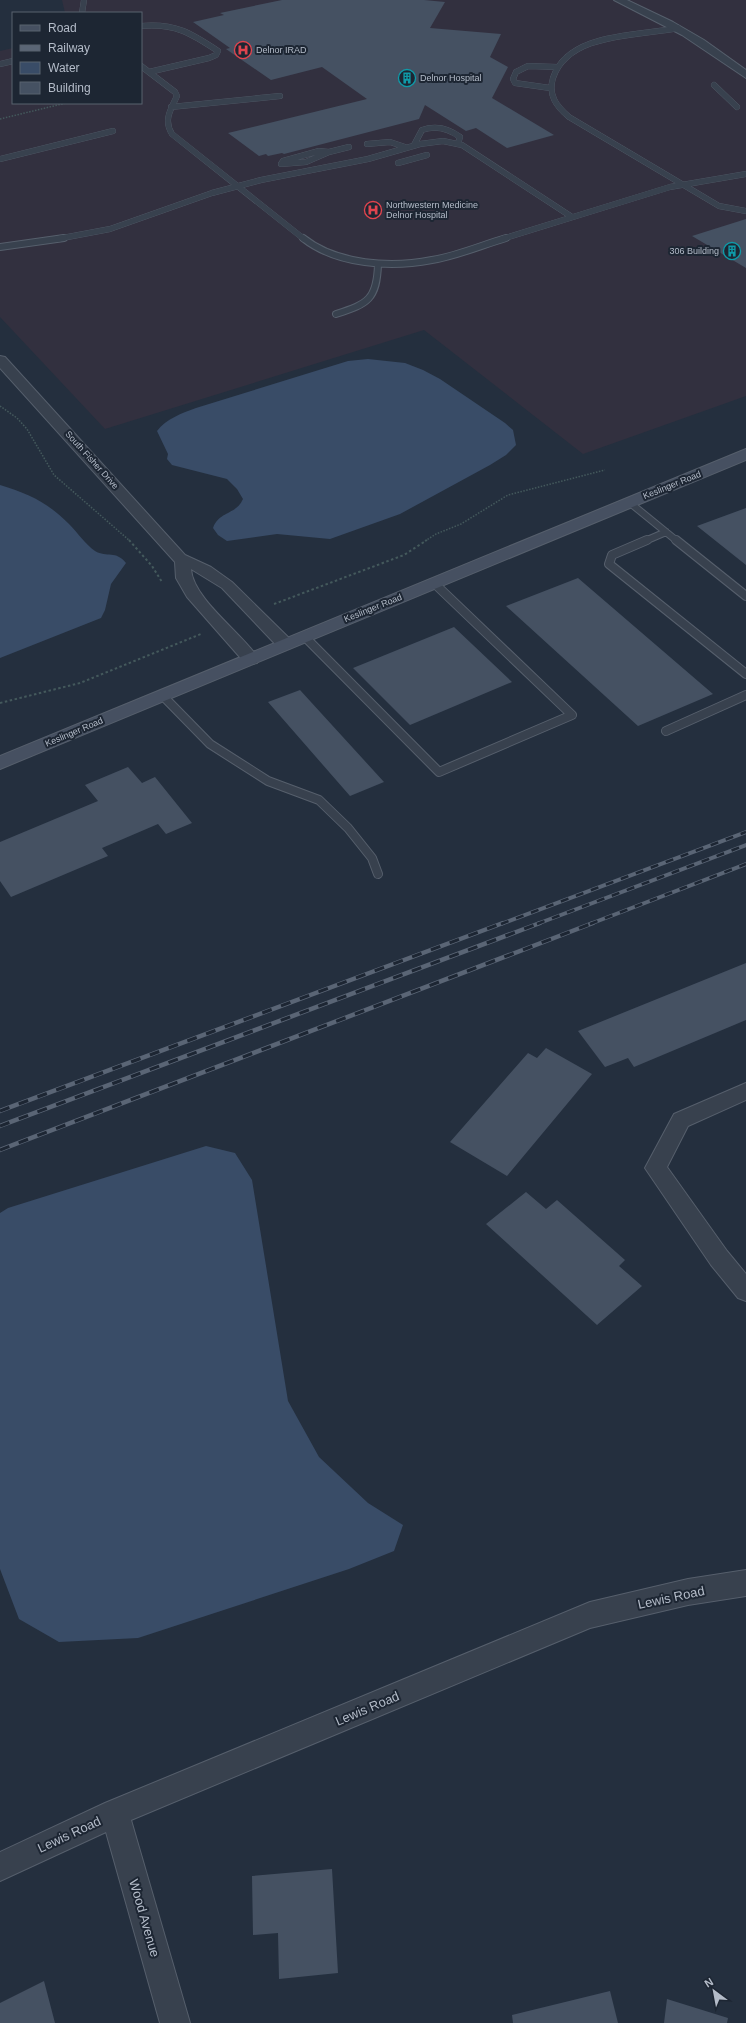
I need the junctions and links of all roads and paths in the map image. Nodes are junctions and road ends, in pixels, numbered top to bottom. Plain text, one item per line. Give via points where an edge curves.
1 (84, 0) edge
2 (619, 0) edge
3 (82, 12) edge
4 (142, 26) edge
5 (678, 28) junction
6 (12, 61) edge
7 (0, 64) edge
8 (142, 67) edge
9 (557, 67) junction
10 (149, 72) junction
11 (746, 74) edge
12 (714, 85) dead end
13 (550, 88) junction
14 (280, 96) dead end
15 (62, 104) edge
16 (171, 107) junction
17 (737, 107) dead end
18 (0, 119) edge
19 (113, 131) dead end
20 (367, 144) dead end
21 (458, 144) junction
22 (414, 145) junction
23 (349, 147) dead end
24 (405, 147) junction
25 (427, 155) dead end
26 (0, 159) edge
27 (398, 163) dead end
28 (290, 174) junction
29 (746, 174) edge
30 (684, 184) junction
31 (238, 186) junction
32 (746, 211) edge
33 (572, 217) junction
34 (1, 247) edge
35 (378, 264) junction
36 (336, 314) dead end
37 (0, 360) edge
38 (0, 406) edge
39 (746, 454) edge
40 (605, 470) dead end
41 (629, 502) junction
42 (666, 532) junction
43 (182, 560) junction
44 (155, 568) dead end
45 (434, 583) junction
46 (746, 596) edge
47 (254, 614) junction
48 (221, 626) junction
49 (304, 636) junction
50 (285, 644) junction
51 (250, 659) junction
52 (746, 674) edge
53 (162, 695) junction
54 (746, 695) edge
55 (0, 703) edge
56 (666, 730) dead end
57 (0, 763) edge
58 (378, 874) dead end
59 (746, 1091) edge
60 (746, 1291) edge
61 (746, 1583) edge
62 (115, 1813) junction
63 (0, 1867) edge
64 (176, 2023) edge

1 - 3 lane
2 - 5 street
4 - 10 lane via 166,25 189,31 218,51 216,55
5 - 9 lane via 592,42 571,52
5 - 11 street
6 - 7 lane
8 - 10 lane
9 - 13 lane
9 - 13 lane via 528,66 516,72 513,79 515,84
10 - 16 lane via 175,92 177,96
12 - 17 lane
13 - 30 lane via 553,99 569,117
14 - 16 lane
15 - 18 path
16 - 31 lane via 167,117 167,128
19 - 26 lane
20 - 24 lane via 390,142
21 - 22 lane via 443,141
21 - 22 lane via 460,137 452,130 434,127 422,130
21 - 33 lane
22 - 24 lane
23 - 28 lane via 292,165 281,164 281,167
24 - 28 lane via 368,159
25 - 27 lane
28 - 31 lane
29 - 30 lane
30 - 32 lane via 719,206
30 - 33 lane
31 - 34 lane via 195,198 110,229
31 - 35 lane via 309,243 329,254
33 - 35 lane via 434,260 408,265
35 - 36 lane via 378,285 371,299
37 - 43 street, South Fisher Drive
38 - 44 path via 23,423 53,474 81,502 132,543
39 - 41 main road, Keslinger Road
40 - 47 path via 508,495 461,524 436,534 404,555 306,591
41 - 42 lane
41 - 45 main road, Keslinger Road
42 - 46 lane
42 - 52 lane via 612,555 609,564
43 - 47 street, South Fisher Drive via 206,570 227,585
43 - 48 street via 184,578 193,594
45 - 49 main road, Keslinger Road
45 - 49 lane via 572,715 439,772
47 - 50 street, South Fisher Drive
48 - 51 street
48 - 55 path via 80,682
49 - 50 main road, Keslinger Road
50 - 51 main road, Keslinger Road
51 - 53 main road, Keslinger Road
53 - 57 main road, Keslinger Road
53 - 58 lane via 210,744 268,781 319,800 348,828 372,858
54 - 56 lane
59 - 60 street via 681,1120 656,1168 719,1258
61 - 62 street, Lewis Road via 688,1592 590,1616
62 - 63 street, Lewis Road
62 - 64 street, Wood Avenue

